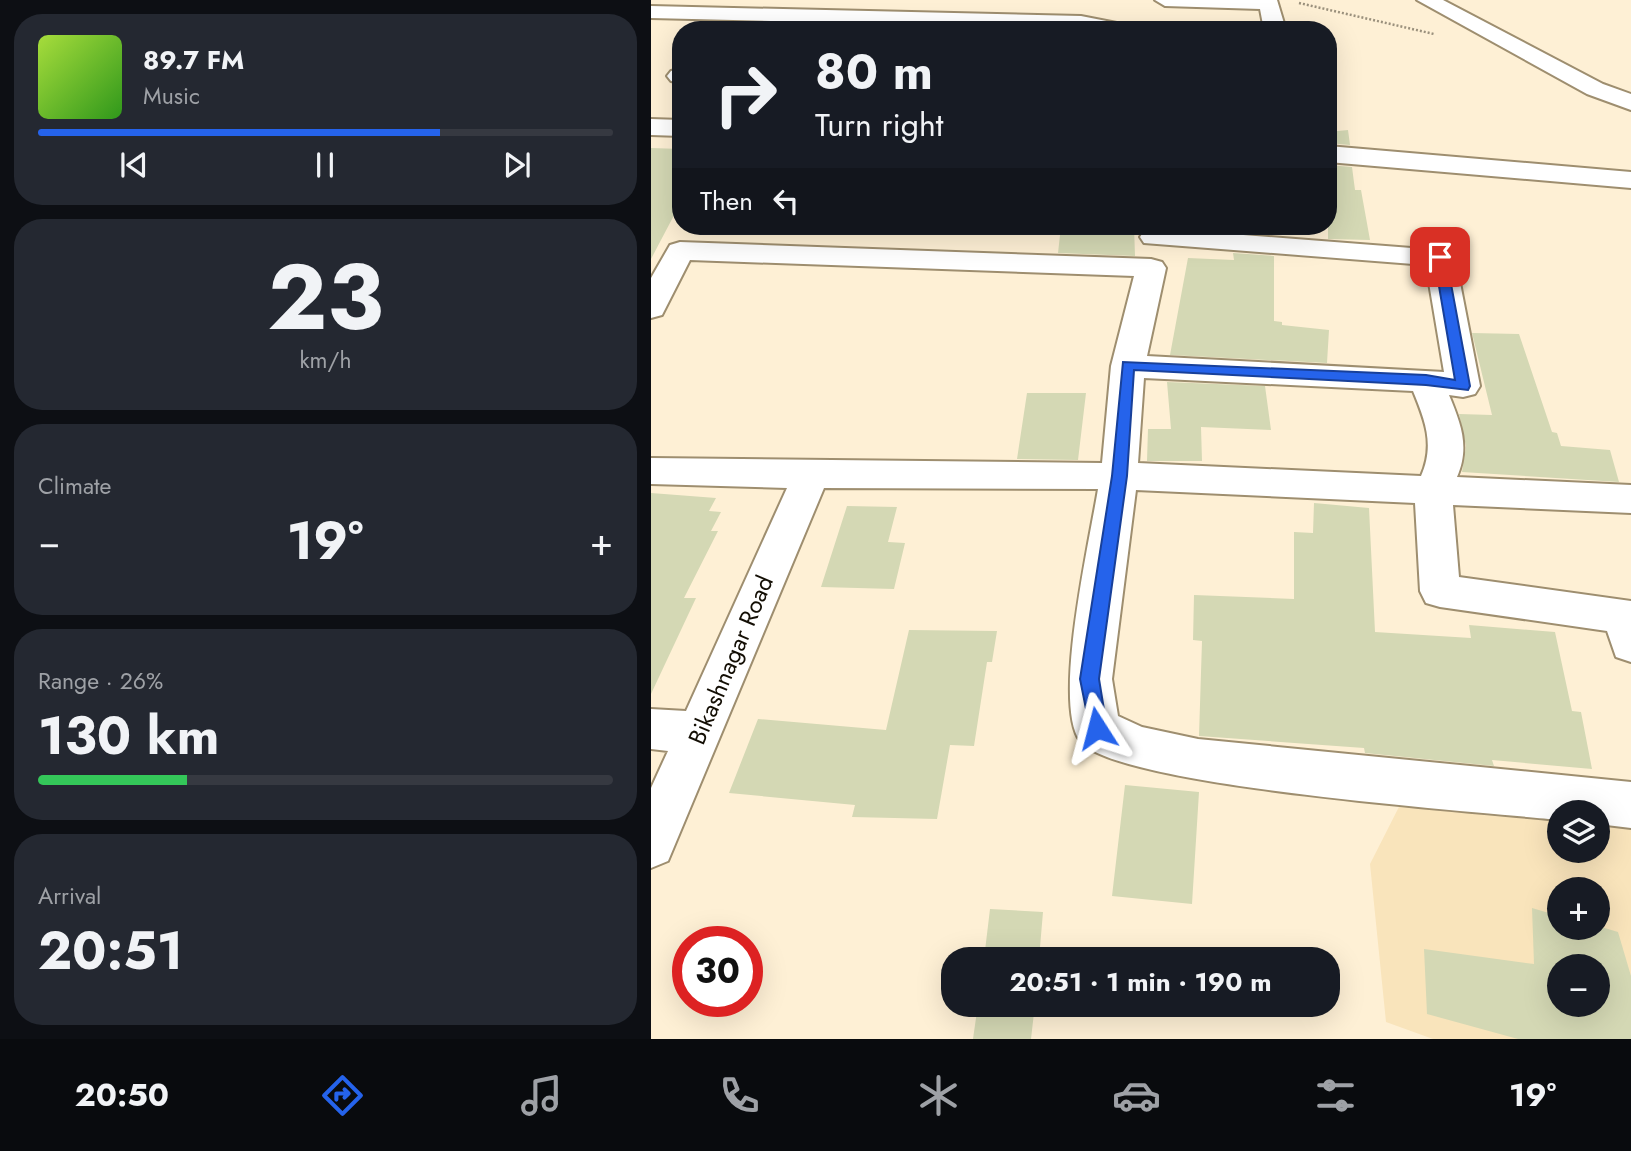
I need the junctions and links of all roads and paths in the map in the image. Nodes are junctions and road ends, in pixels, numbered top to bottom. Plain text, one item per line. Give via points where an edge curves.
1 (1165, 0) edge
2 (1289, 0) edge
3 (1427, 0) edge
4 (651, 12) edge
5 (1003, 21) edge
6 (1273, 21) edge
7 (1434, 34) dead end
8 (1631, 103) edge
9 (651, 127) edge
10 (672, 128) edge
11 (1337, 155) edge
12 (1631, 180) edge
13 (1154, 244) edge
14 (666, 251) edge
15 (651, 308) edge
16 (1128, 366) junction
17 (1426, 380) junction
18 (651, 471) edge
19 (811, 475) junction
20 (1119, 476) junction
21 (1433, 490) junction
22 (1631, 499) edge
23 (1631, 644) edge
24 (651, 729) edge
25 (699, 733) junction
26 (1631, 805) edge
27 (651, 844) edge

1 - 6 street via 1269,3
2 - 7 path
3 - 8 street via 1595,89
4 - 5 street
9 - 10 street
11 - 12 street
13 - 14 street
13 - 16 street
13 - 17 street via 1440,257 1463,386
14 - 15 street
16 - 17 street
16 - 20 street
17 - 21 street via 1446,430 1446,461
18 - 19 street
19 - 20 street
19 - 25 street, Bikashnagar Road
20 - 21 street
20 - 26 street via 1090,679 1097,728 1136,747 1198,760
21 - 22 street
21 - 23 street via 1440,591 1624,616
24 - 25 street
25 - 27 street, Bikashnagar Road

